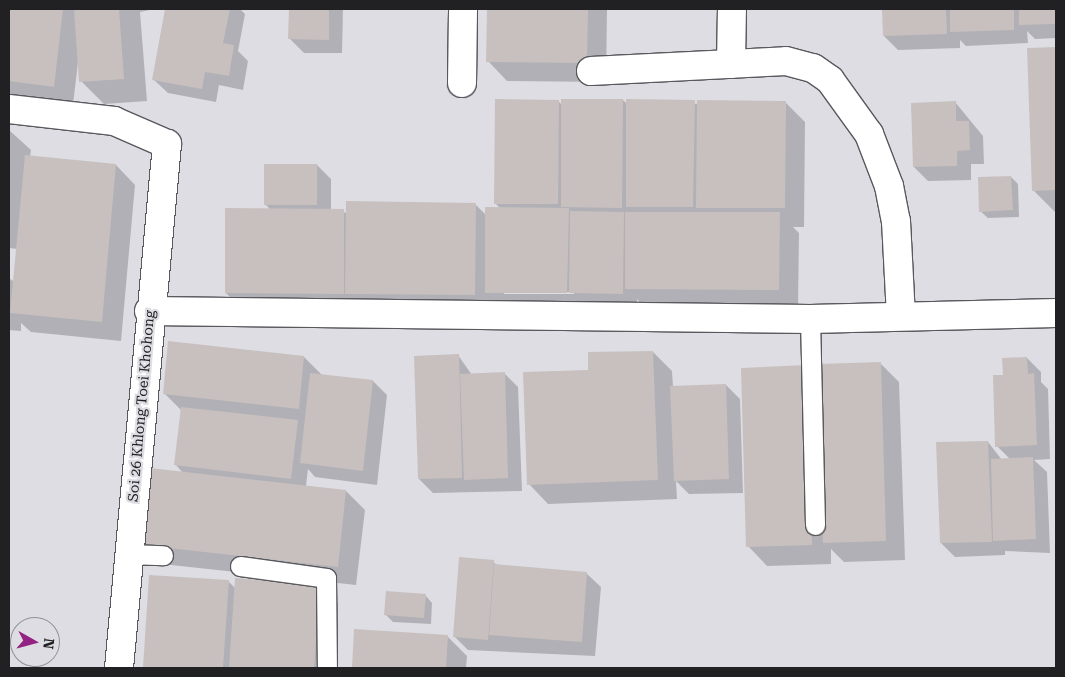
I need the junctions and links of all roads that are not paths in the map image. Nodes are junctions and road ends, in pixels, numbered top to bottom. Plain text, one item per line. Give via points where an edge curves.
1 (463, 9) edge
2 (732, 9) edge
3 (732, 64) junction
4 (591, 71) dead end
5 (462, 83) dead end
6 (9, 109) edge
7 (149, 311) junction
8 (1056, 313) edge
9 (901, 315) junction
10 (810, 320) junction
11 (816, 525) dead end
12 (128, 554) junction
13 (163, 555) dead end
14 (240, 566) dead end
15 (119, 668) edge
16 (327, 668) edge

1 - 5 street
2 - 3 street
3 - 4 street
3 - 9 street via 786,61 813,68 850,104 870,134 889,186 896,221
6 - 7 street, Soi 26 Khlong Toei Khohong via 114,121 167,144
7 - 10 street
7 - 12 street, Soi 26 Khlong Toei Khohong
8 - 9 street
9 - 10 street
10 - 11 lane
12 - 13 lane
12 - 15 street, Soi 26 Khlong Toei Khohong
14 - 16 lane via 326,578

